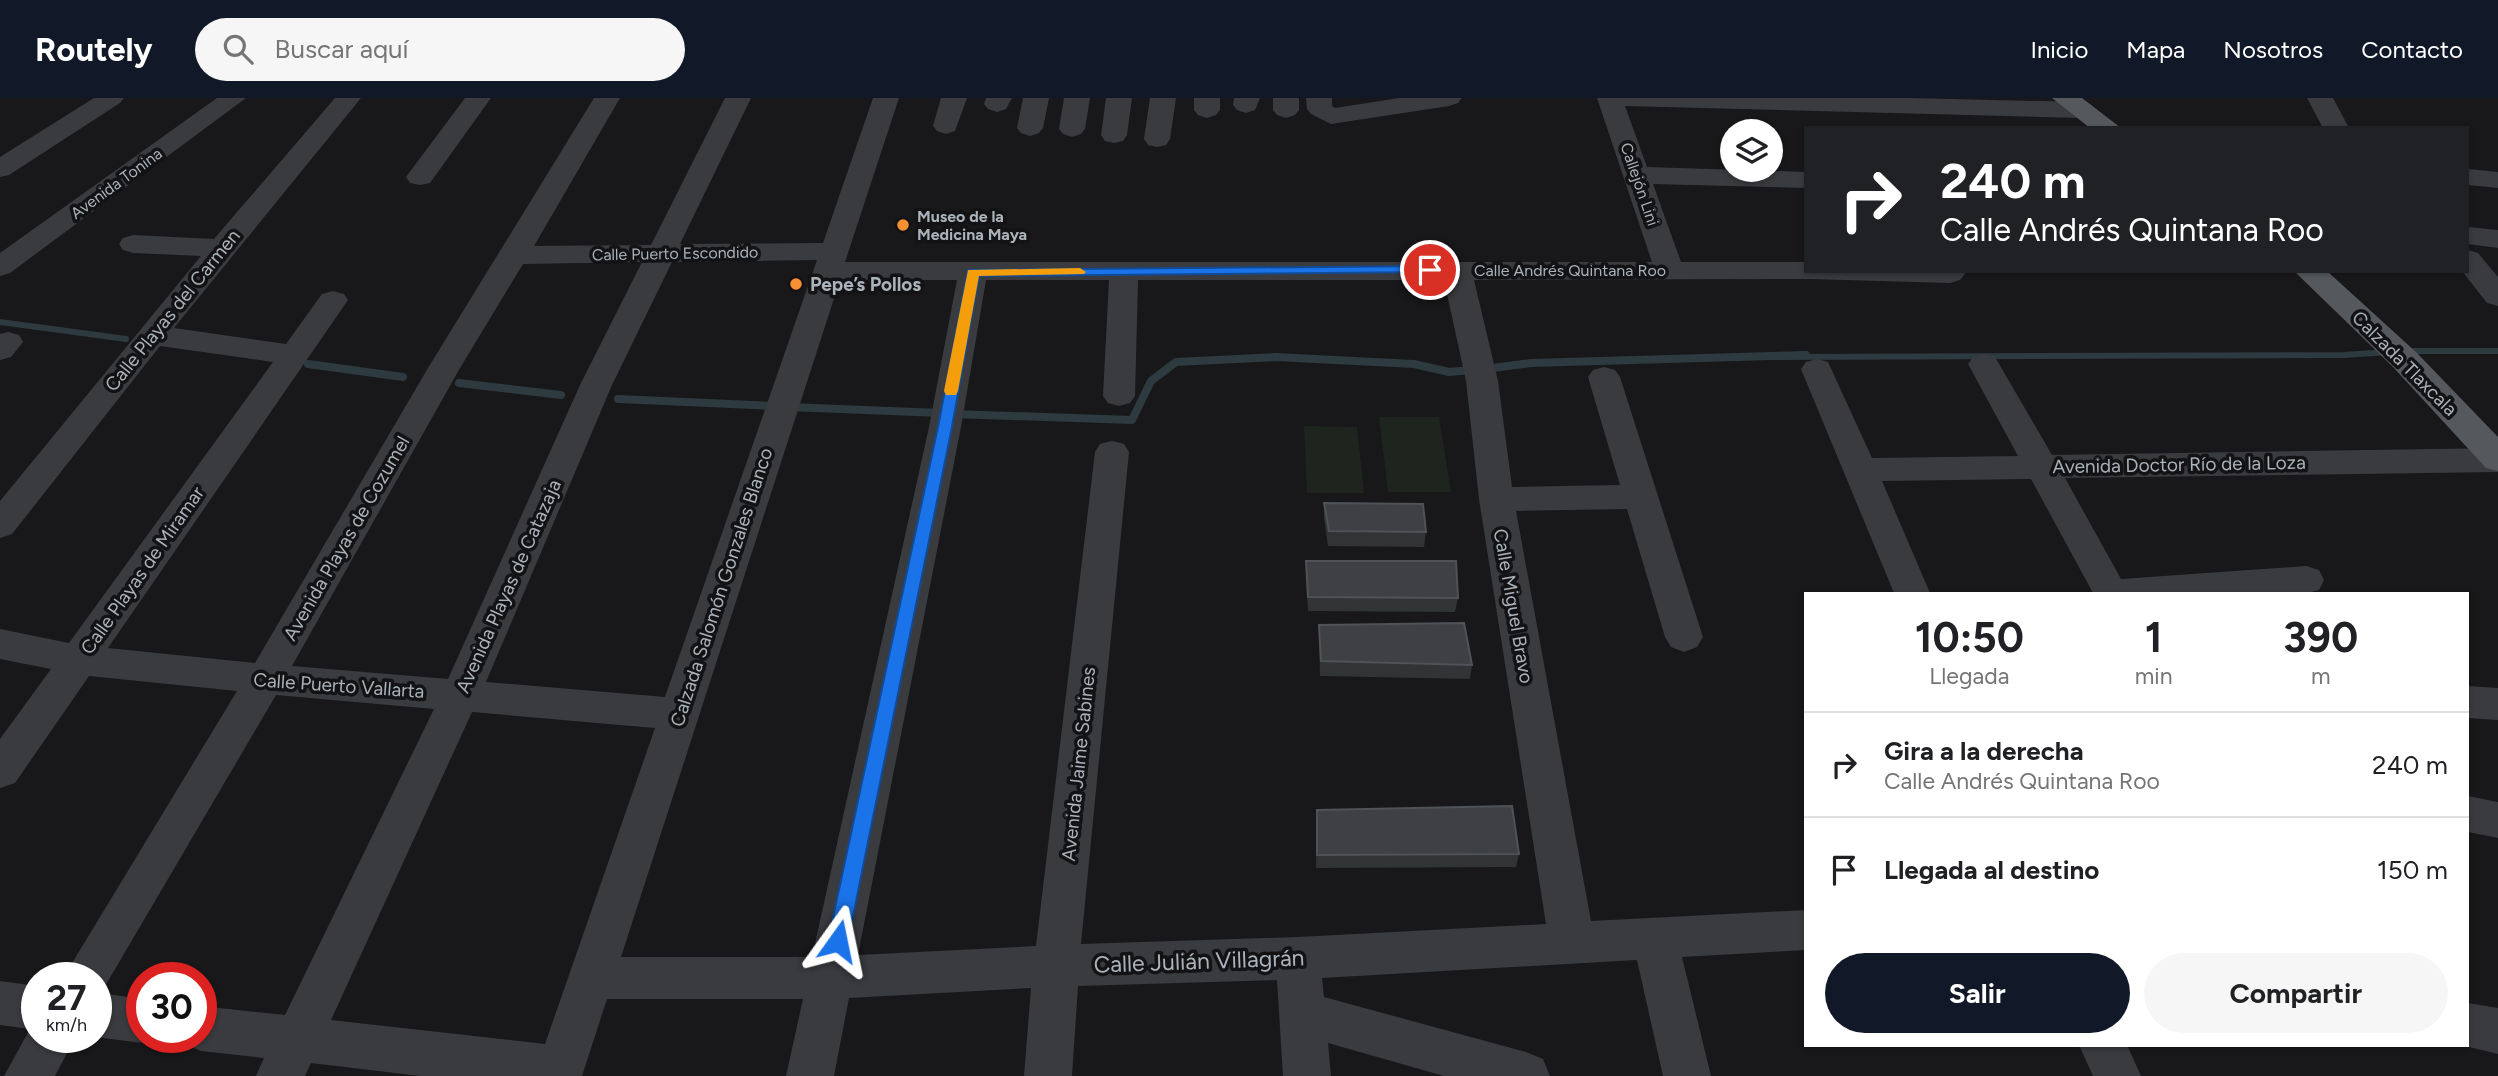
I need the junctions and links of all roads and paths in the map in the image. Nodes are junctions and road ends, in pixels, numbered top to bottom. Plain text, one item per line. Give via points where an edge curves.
1 (111, 98) edge
2 (233, 98) edge
3 (348, 98) edge
4 (478, 98) edge
5 (607, 98) edge
6 (738, 98) edge
7 (886, 98) edge
8 (954, 98) edge
9 (1036, 98) edge
10 (1077, 98) edge
11 (1119, 98) edge
12 (1163, 98) edge
13 (1449, 98) edge
14 (1610, 98) edge
15 (2320, 98) edge
16 (1756, 100) edge
17 (1819, 101) edge
18 (1371, 104) edge
19 (2073, 104) edge
20 (1321, 106) edge
21 (946, 126) dead end
22 (2105, 126) edge
23 (2335, 126) edge
24 (1030, 128) dead end
25 (1072, 129) dead end
26 (1114, 135) dead end
27 (1157, 139) dead end
28 (0, 169) edge
29 (1637, 175) junction
30 (420, 177) dead end
31 (2469, 177) edge
32 (2498, 180) edge
33 (1803, 186) edge
34 (2469, 236) edge
35 (2498, 239) edge
36 (133, 244) dead end
37 (222, 248) junction
38 (664, 253) junction
39 (514, 256) junction
40 (2469, 260) edge
41 (832, 261) junction
42 (0, 267) edge
43 (1457, 270) junction
44 (1669, 270) junction
45 (1124, 271) junction
46 (1804, 271) edge
47 (973, 272) junction
48 (1913, 273) edge
49 (2311, 273) edge
50 (1950, 274) dead end
51 (2498, 297) edge
52 (333, 300) dead end
53 (152, 335) junction
54 (288, 361) junction
55 (1984, 364) dead end
56 (1817, 369) dead end
57 (1604, 377) dead end
58 (1119, 396) dead end
59 (1112, 452) dead end
60 (2498, 459) edge
61 (2041, 465) junction
62 (1861, 470) junction
63 (1641, 497) junction
64 (1496, 499) junction
65 (0, 525) edge
66 (2306, 580) dead end
67 (1912, 592) edge
68 (2110, 592) edge
69 (2126, 592) edge
70 (1684, 637) dead end
71 (0, 644) edge
72 (80, 660) junction
73 (265, 679) junction
74 (461, 694) junction
75 (2469, 702) edge
76 (2498, 704) edge
77 (679, 714) junction
78 (0, 771) edge
79 (1804, 930) edge
80 (1654, 937) junction
81 (1572, 942) junction
82 (1298, 958) junction
83 (96, 962) edge
84 (1056, 965) junction
85 (591, 978) junction
86 (831, 978) junction
87 (0, 1003) edge
88 (21, 1006) edge
89 (1302, 1013) junction
90 (2469, 1025) edge
91 (2498, 1031) edge
92 (217, 1033) edge
93 (2104, 1047) edge
94 (42, 1053) edge
95 (289, 1058) edge
96 (559, 1073) edge
97 (28, 1076) edge
98 (810, 1076) edge
99 (1048, 1076) edge
100 (1307, 1076) edge
101 (1526, 1076) edge
102 (1687, 1076) edge
103 (2117, 1076) edge

1 - 28 street
2 - 42 street, Avenida Tonina
3 - 37 street, Calle Playas del Carmen
4 - 30 street
5 - 39 street, Avenida Playas de Cozumel
6 - 38 street, Avenida Playas de Catazaja
7 - 41 street, Calzada Salomón Gonzales Blanco
8 - 21 street
9 - 24 street
10 - 25 street
11 - 26 street
12 - 27 street
13 - 18 street
14 - 16 street
14 - 29 street, Callejón Lini
15 - 23 street
16 - 17 street
17 - 19 street
18 - 20 street via 1331,116
19 - 22 main road
29 - 33 street
29 - 44 street, Callejón Lini
31 - 32 street
34 - 35 street
36 - 37 street
37 - 53 street, Calle Playas del Carmen
38 - 39 street, Calle Puerto Escondido
38 - 41 street, Calle Puerto Escondido
38 - 74 street, Avenida Playas de Catazaja via 596,385
39 - 73 street, Avenida Playas de Cozumel via 444,368
40 - 51 street
41 - 47 street, Calle Andrés Quintana Roo
41 - 77 street, Calzada Salomón Gonzales Blanco
43 - 44 street, Calle Andrés Quintana Roo
43 - 45 street, Calle Andrés Quintana Roo
43 - 64 street, Calle Miguel Bravo via 1482,381
44 - 46 street, Calle Andrés Quintana Roo
45 - 47 street, Calle Andrés Quintana Roo
45 - 58 street
47 - 86 street
48 - 50 street
49 - 60 main road, Calzada Tlaxcala via 2397,352
52 - 54 street, Calle Playas de Miramar
53 - 54 street
53 - 65 street, Calle Playas del Carmen
54 - 72 street, Calle Playas de Miramar
55 - 61 street
56 - 62 street
57 - 63 street
59 - 84 street, Avenida Jaime Sabines
60 - 61 street, Avenida Doctor Río de la Loza
61 - 62 street, Avenida Doctor Río de la Loza
61 - 68 street
62 - 67 street
63 - 64 street
63 - 70 street
64 - 81 street, Calle Miguel Bravo
66 - 69 street
71 - 72 street, Calle Puerto Vallarta
72 - 73 street, Calle Puerto Vallarta
72 - 78 street, Calle Playas de Miramar
73 - 74 street, Calle Puerto Vallarta
73 - 83 street, Avenida Playas de Cozumel
74 - 77 street, Calle Puerto Vallarta
74 - 95 street, Avenida Playas de Catazaja
75 - 76 street
77 - 85 street, Calzada Salomón Gonzales Blanco
79 - 80 street, Calle Julián Villagrán
80 - 81 street, Calle Julián Villagrán
80 - 102 street
81 - 82 street, Calle Julián Villagrán
82 - 84 street, Calle Julián Villagrán
82 - 89 street
84 - 86 street, Calle Julián Villagrán
84 - 99 street, Avenida Jaime Sabines
85 - 86 street, Calle Julián Villagrán
85 - 96 street, Calzada Salomón Gonzales Blanco
86 - 98 street
87 - 88 street
89 - 100 street
89 - 101 street
90 - 91 street
92 - 95 street
93 - 103 street
94 - 97 street
95 - 96 street

